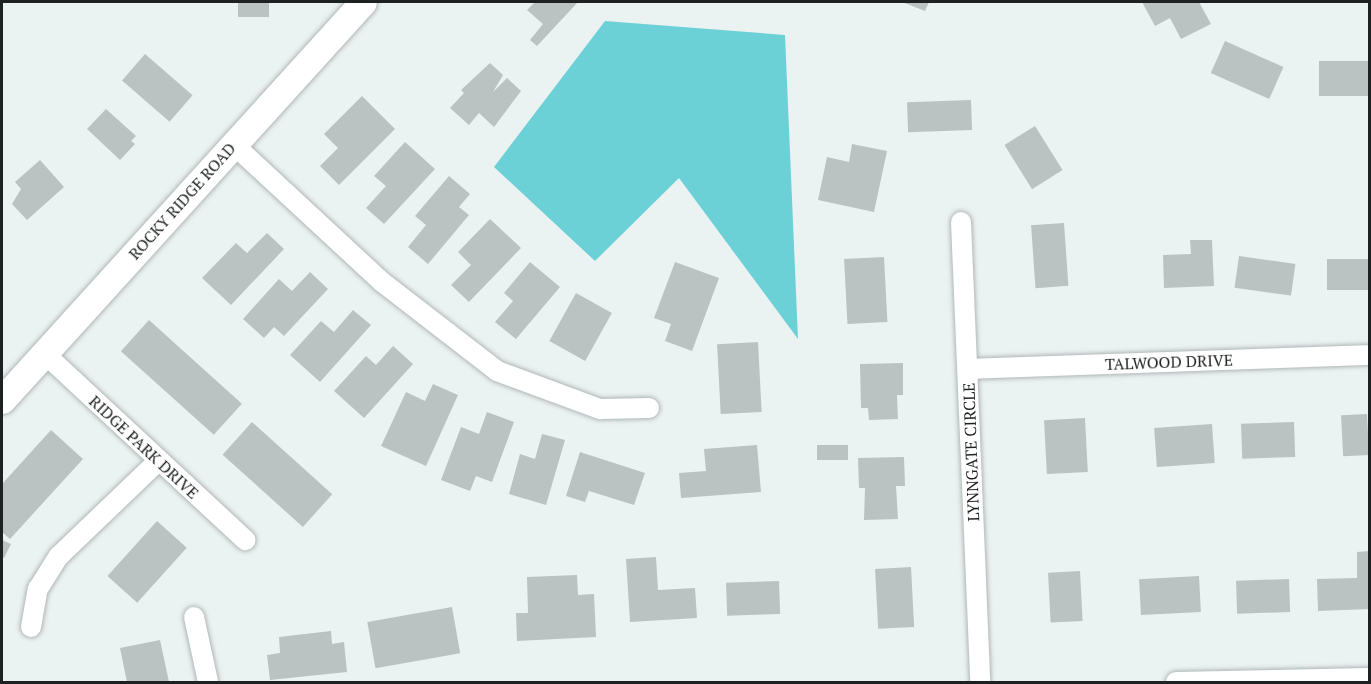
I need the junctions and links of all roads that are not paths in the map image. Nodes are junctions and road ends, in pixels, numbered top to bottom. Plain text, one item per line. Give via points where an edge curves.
1 (363, 2) edge
2 (233, 144) junction
3 (961, 222) dead end
4 (44, 353) junction
5 (1370, 355) edge
6 (968, 369) junction
7 (2, 400) edge
8 (649, 408) dead end
9 (158, 461) junction
10 (245, 540) dead end
11 (194, 617) dead end
12 (31, 627) dead end
13 (1370, 678) edge
14 (208, 682) edge
15 (980, 682) edge
16 (1176, 682) edge

1 - 2 main road, ROCKY RIDGE ROAD
2 - 4 main road, ROCKY RIDGE ROAD
2 - 8 street via 382,282 497,370 600,409
3 - 6 street, LYNNGATE CIRCLE
4 - 7 main road, ROCKY RIDGE ROAD
4 - 9 street, RIDGE PARK DRIVE
5 - 6 street, TALWOOD DRIVE
6 - 15 street, LYNNGATE CIRCLE
9 - 10 street, RIDGE PARK DRIVE
9 - 12 street via 59,556 38,589
11 - 14 street
13 - 16 street

